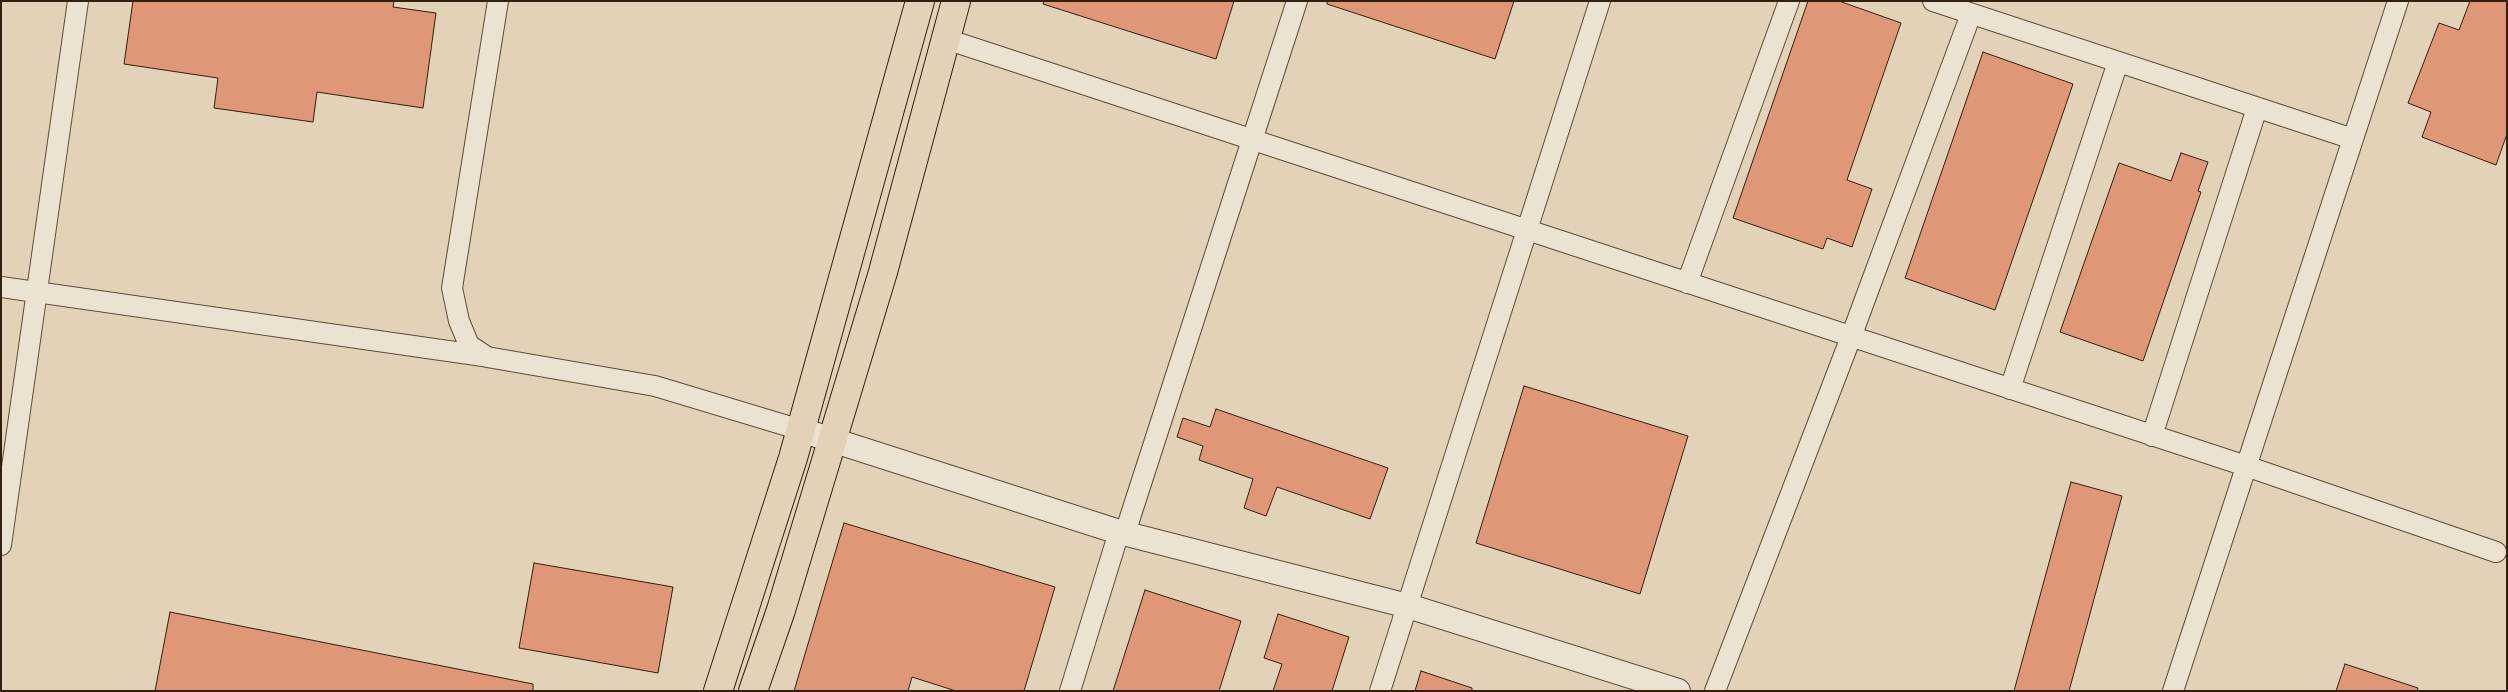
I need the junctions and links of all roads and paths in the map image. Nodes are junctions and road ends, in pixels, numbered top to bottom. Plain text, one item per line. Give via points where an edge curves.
1 (78, 1) edge
2 (498, 1) edge
3 (920, 1) edge
4 (956, 1) edge
5 (1297, 1) edge
6 (1600, 1) edge
7 (1789, 1) edge
8 (1933, 1) edge
9 (2398, 1) edge
10 (1971, 14) junction
11 (946, 39) junction
12 (2118, 62) junction
13 (2257, 108) junction
14 (1251, 139) junction
15 (2353, 140) junction
16 (1528, 231) junction
17 (1687, 283) junction
18 (1, 287) edge
19 (37, 293) junction
20 (1851, 337) junction
21 (487, 357) junction
22 (2010, 389) junction
23 (801, 430) junction
24 (2152, 436) junction
25 (832, 440) junction
26 (2246, 466) junction
27 (1122, 532) junction
28 (1, 546) edge
29 (2496, 552) dead end
30 (1408, 606) junction
31 (718, 691) edge
32 (754, 691) edge
33 (1070, 691) edge
34 (1380, 691) edge
35 (1678, 691) edge
36 (1715, 691) edge
37 (2173, 691) edge

1 - 19 street
2 - 21 street via 452,288 459,321 469,344
3 - 23 main road
4 - 11 main road
5 - 14 street
6 - 16 street
7 - 17 street
8 - 10 street
9 - 15 street
10 - 12 street
10 - 20 street
11 - 14 street
11 - 25 main road via 883,272
12 - 13 street
12 - 22 street
13 - 15 street
13 - 24 street
14 - 16 street
14 - 27 street
15 - 26 street
16 - 17 street
16 - 30 street
17 - 20 street
18 - 19 street
19 - 21 street
19 - 28 street
20 - 22 street
20 - 36 street
21 - 23 street via 655,386
22 - 24 street
23 - 25 street
23 - 31 main road
24 - 26 street
25 - 27 street
25 - 32 main road
26 - 29 street
26 - 37 street
27 - 30 street
27 - 33 street
30 - 34 street
30 - 35 street

